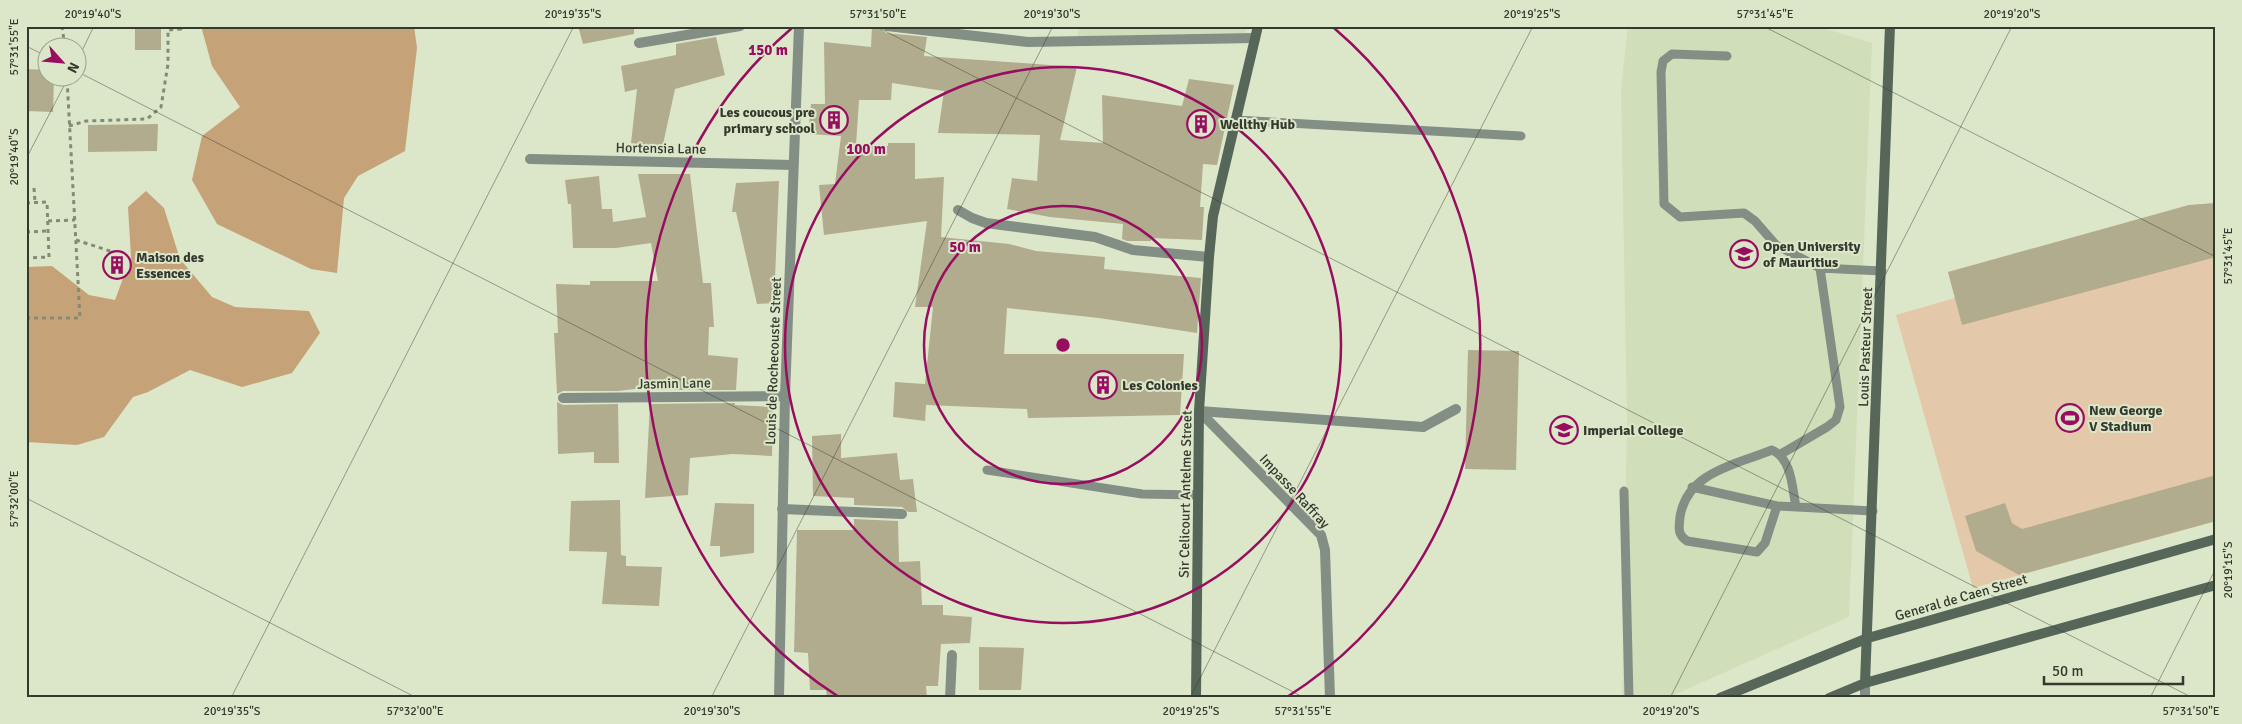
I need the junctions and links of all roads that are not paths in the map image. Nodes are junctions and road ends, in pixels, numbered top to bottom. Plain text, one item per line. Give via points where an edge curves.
1 (740, 26) edge
2 (799, 26) edge
3 (887, 26) edge
4 (1258, 26) edge
5 (1890, 26) edge
6 (1255, 38) junction
7 (639, 43) dead end
8 (1726, 56) dead end
9 (1236, 120) junction
10 (1521, 136) dead end
11 (530, 159) dead end
12 (792, 165) junction
13 (958, 210) dead end
14 (1209, 257) junction
15 (1820, 268) junction
16 (1882, 271) junction
17 (784, 396) junction
18 (563, 398) dead end
19 (1456, 409) dead end
20 (1199, 412) junction
21 (1780, 454) junction
22 (987, 470) dead end
23 (1692, 487) junction
24 (1624, 491) dead end
25 (1198, 495) junction
26 (1777, 506) junction
27 (1796, 507) junction
28 (782, 509) junction
29 (1873, 511) junction
30 (902, 514) dead end
31 (2216, 539) edge
32 (2216, 585) edge
33 (1868, 638) junction
34 (952, 656) dead end
35 (1865, 683) junction
36 (779, 698) edge
37 (950, 698) edge
38 (1196, 698) edge
39 (1330, 698) edge
40 (1629, 698) edge
41 (1720, 698) edge
42 (1829, 698) edge
43 (1865, 698) edge

1 - 7 street
2 - 12 street, Louis de Rochecouste Street
3 - 6 street via 1028,42
4 - 6 street, Sir Celicourt Antelme Street
5 - 16 street, Louis Pasteur Street
6 - 9 street, Sir Celicourt Antelme Street
8 - 15 lane via 1672,54 1663,61 1664,204 1680,217 1744,213 1776,245
9 - 10 lane
9 - 14 street, Sir Celicourt Antelme Street via 1213,216
11 - 12 street, Hortensia Lane
12 - 17 street, Louis de Rochecouste Street
13 - 14 street via 986,223 1095,237 1133,250
14 - 20 street, Sir Celicourt Antelme Street
15 - 16 lane
15 - 21 lane via 1840,407 1836,420
16 - 29 street, Louis Pasteur Street
17 - 18 street, Jasmin Lane
17 - 28 street, Louis de Rochecouste Street
19 - 20 street via 1422,428
20 - 25 street, Sir Celicourt Antelme Street
20 - 39 street, Impasse Raffray via 1320,535 1325,550
21 - 23 lane via 1772,450 1702,478
21 - 27 lane via 1786,460
22 - 25 lane via 1142,494
23 - 26 lane
23 - 26 lane via 1682,505 1678,531 1686,541 1757,552 1765,544
24 - 40 lane
25 - 38 street, Sir Celicourt Antelme Street
26 - 27 lane
27 - 29 lane
28 - 30 street
28 - 36 street, Louis de Rochecouste Street
29 - 33 street, Louis Pasteur Street
31 - 33 street, General de Caen Street
32 - 35 street
33 - 35 street, Louis Pasteur Street
33 - 41 street, General de Caen Street
34 - 37 street
35 - 42 street
35 - 43 street

